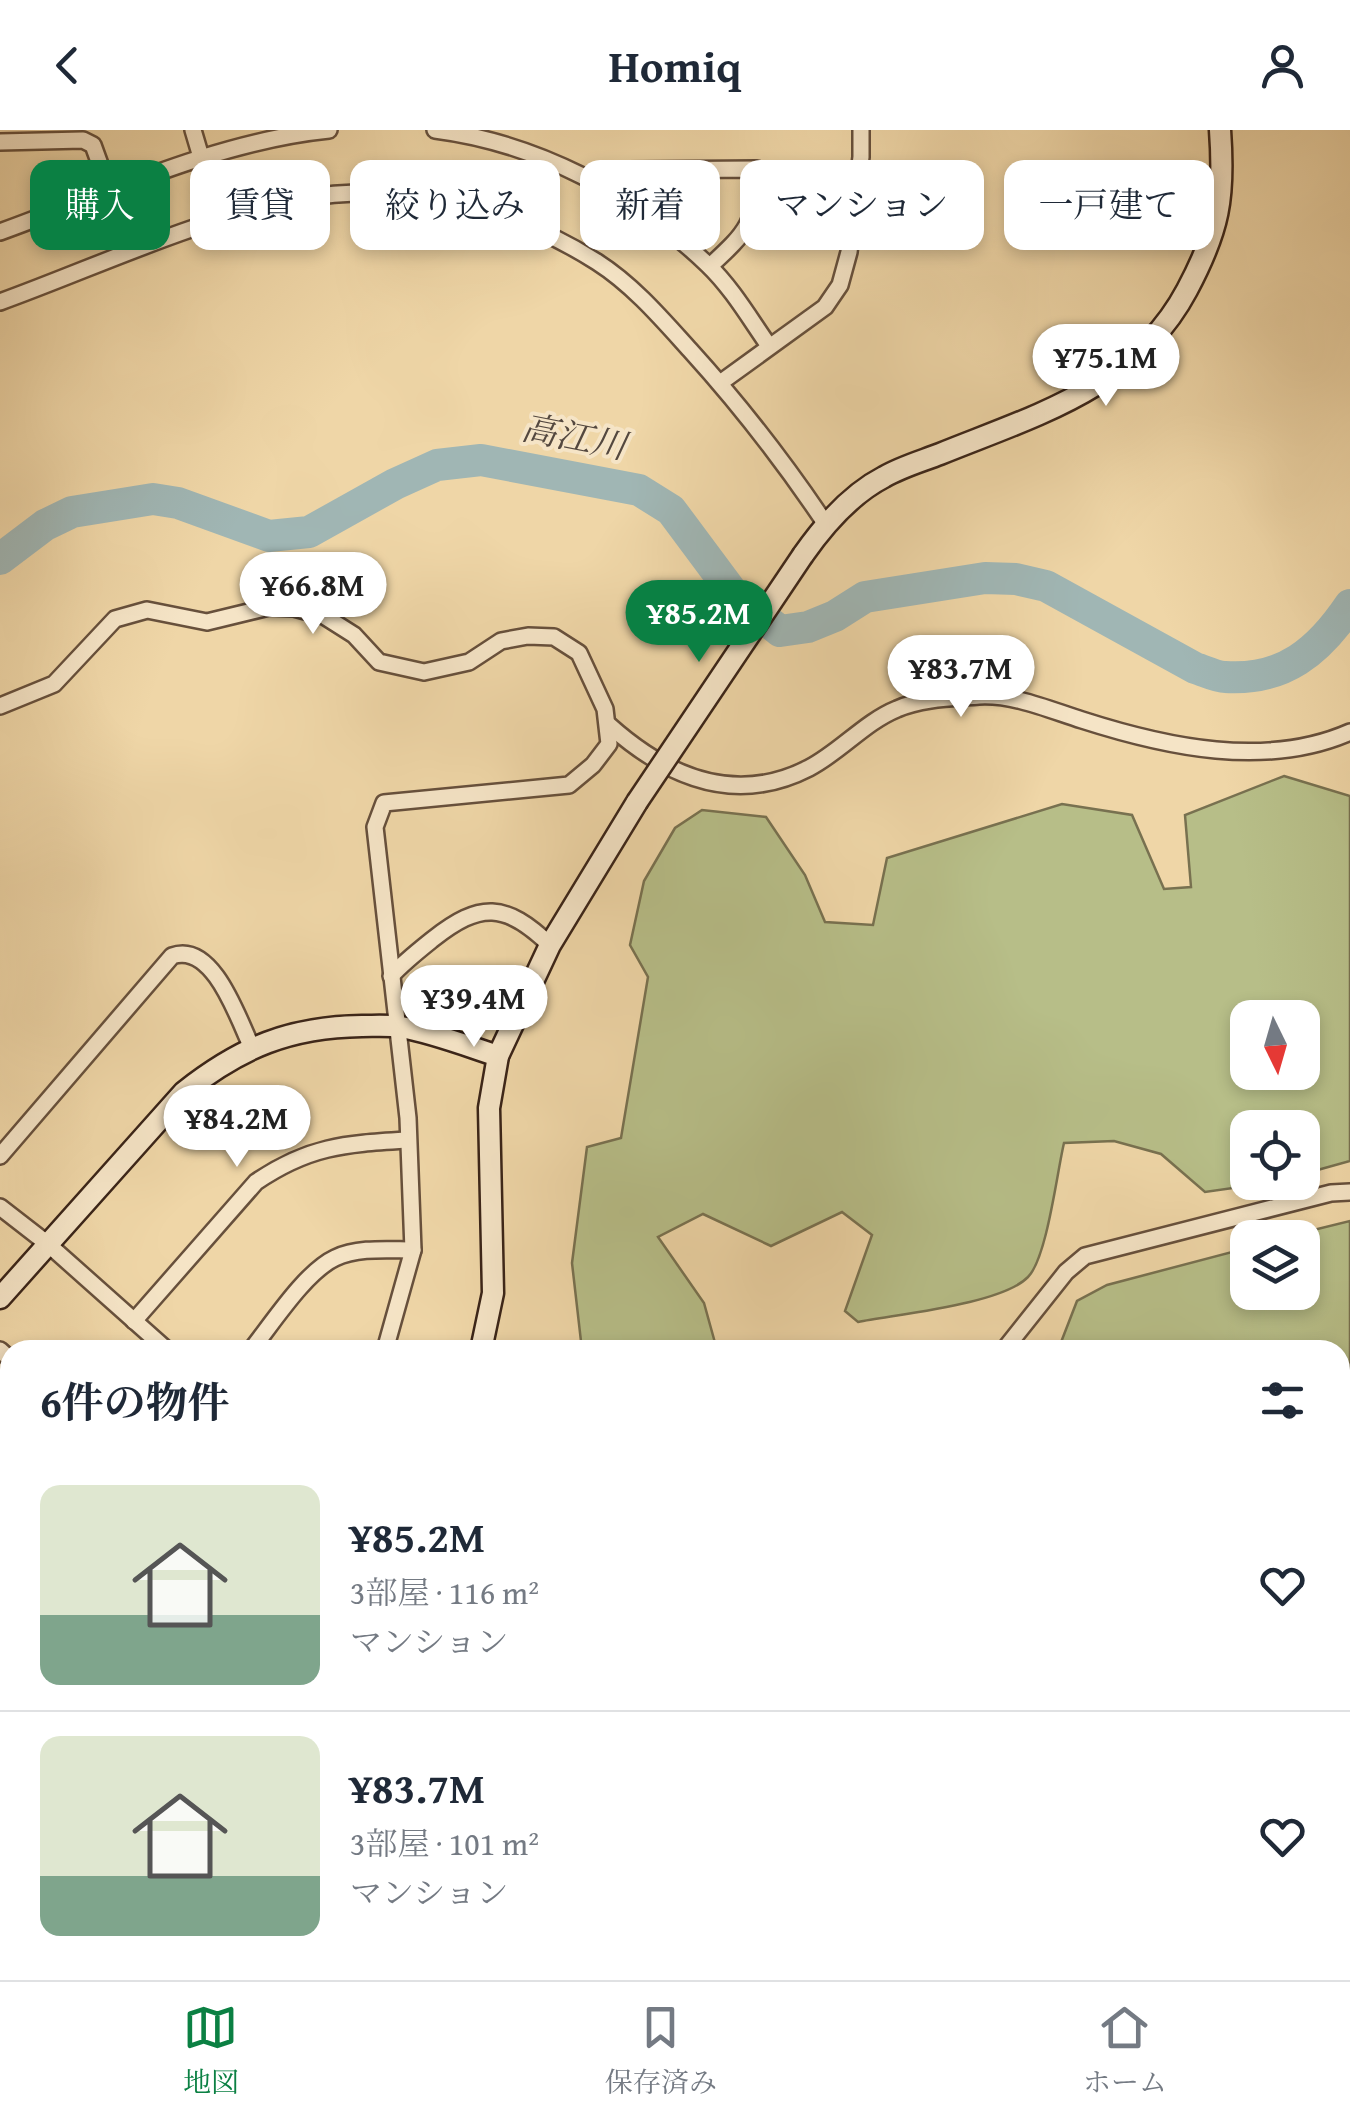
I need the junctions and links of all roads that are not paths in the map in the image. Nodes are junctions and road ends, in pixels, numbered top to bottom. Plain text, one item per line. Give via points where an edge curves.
1 (193, 130) edge
2 (329, 130) edge
3 (435, 130) edge
4 (861, 130) edge
5 (1220, 130) edge
6 (293, 132) edge
7 (475, 133) edge
8 (0, 142) edge
9 (201, 157) junction
10 (101, 160) edge
11 (170, 169) edge
12 (720, 169) edge
13 (580, 176) edge
14 (30, 221) edge
15 (0, 232) edge
16 (170, 237) edge
17 (131, 250) edge
18 (689, 250) edge
19 (710, 266) junction
20 (0, 302) edge
21 (768, 346) junction
22 (720, 383) junction
23 (826, 523) junction
24 (0, 706) edge
25 (609, 725) junction
26 (1350, 732) edge
27 (550, 944) junction
28 (391, 976) junction
29 (396, 1026) junction
30 (252, 1048) junction
31 (498, 1056) junction
32 (407, 1140) junction
33 (0, 1156) edge
34 (1350, 1192) edge
35 (0, 1207) edge
36 (48, 1245) junction
37 (412, 1250) junction
38 (0, 1298) edge
39 (134, 1321) junction
40 (156, 1340) edge
41 (259, 1340) edge
42 (388, 1340) edge
43 (483, 1340) edge
44 (1012, 1340) edge

1 - 9 street
2 - 6 street
3 - 7 street
4 - 21 street via 850,252 840,285 825,307
5 - 23 street via 1224,182 1209,248 1146,349 1078,398 882,478
6 - 9 street
7 - 13 street
8 - 10 street via 84,140
9 - 11 street
12 - 19 street via 757,169 757,204 744,233
14 - 15 street
16 - 22 street via 262,208 344,193 463,204 533,228 598,264 636,294
17 - 20 street
18 - 19 street
19 - 21 street
21 - 22 street
22 - 23 street
23 - 27 street, bridge via 637,802
24 - 25 street via 54,684 115,619 147,610 207,622 281,607 324,616 379,662 424,672 469,662 501,641 554,637 579,653
25 - 26 street via 679,774 717,786 769,784 811,767 895,709 927,700 986,696 1034,704 1188,748 1304,746
25 - 28 street via 609,744 569,784 384,804 375,827
27 - 28 street via 498,912 478,911 452,924
27 - 31 street
28 - 29 street
29 - 30 street via 290,1032
29 - 31 street
29 - 32 street
30 - 33 street via 207,965 184,952 172,956
30 - 36 street via 184,1092
31 - 43 street via 490,1108 493,1293
32 - 37 street
32 - 39 street via 331,1145 279,1166 256,1182
34 - 44 street via 1085,1256
35 - 36 street
36 - 38 street
36 - 39 street
37 - 41 street via 337,1256
37 - 42 street
39 - 40 street

